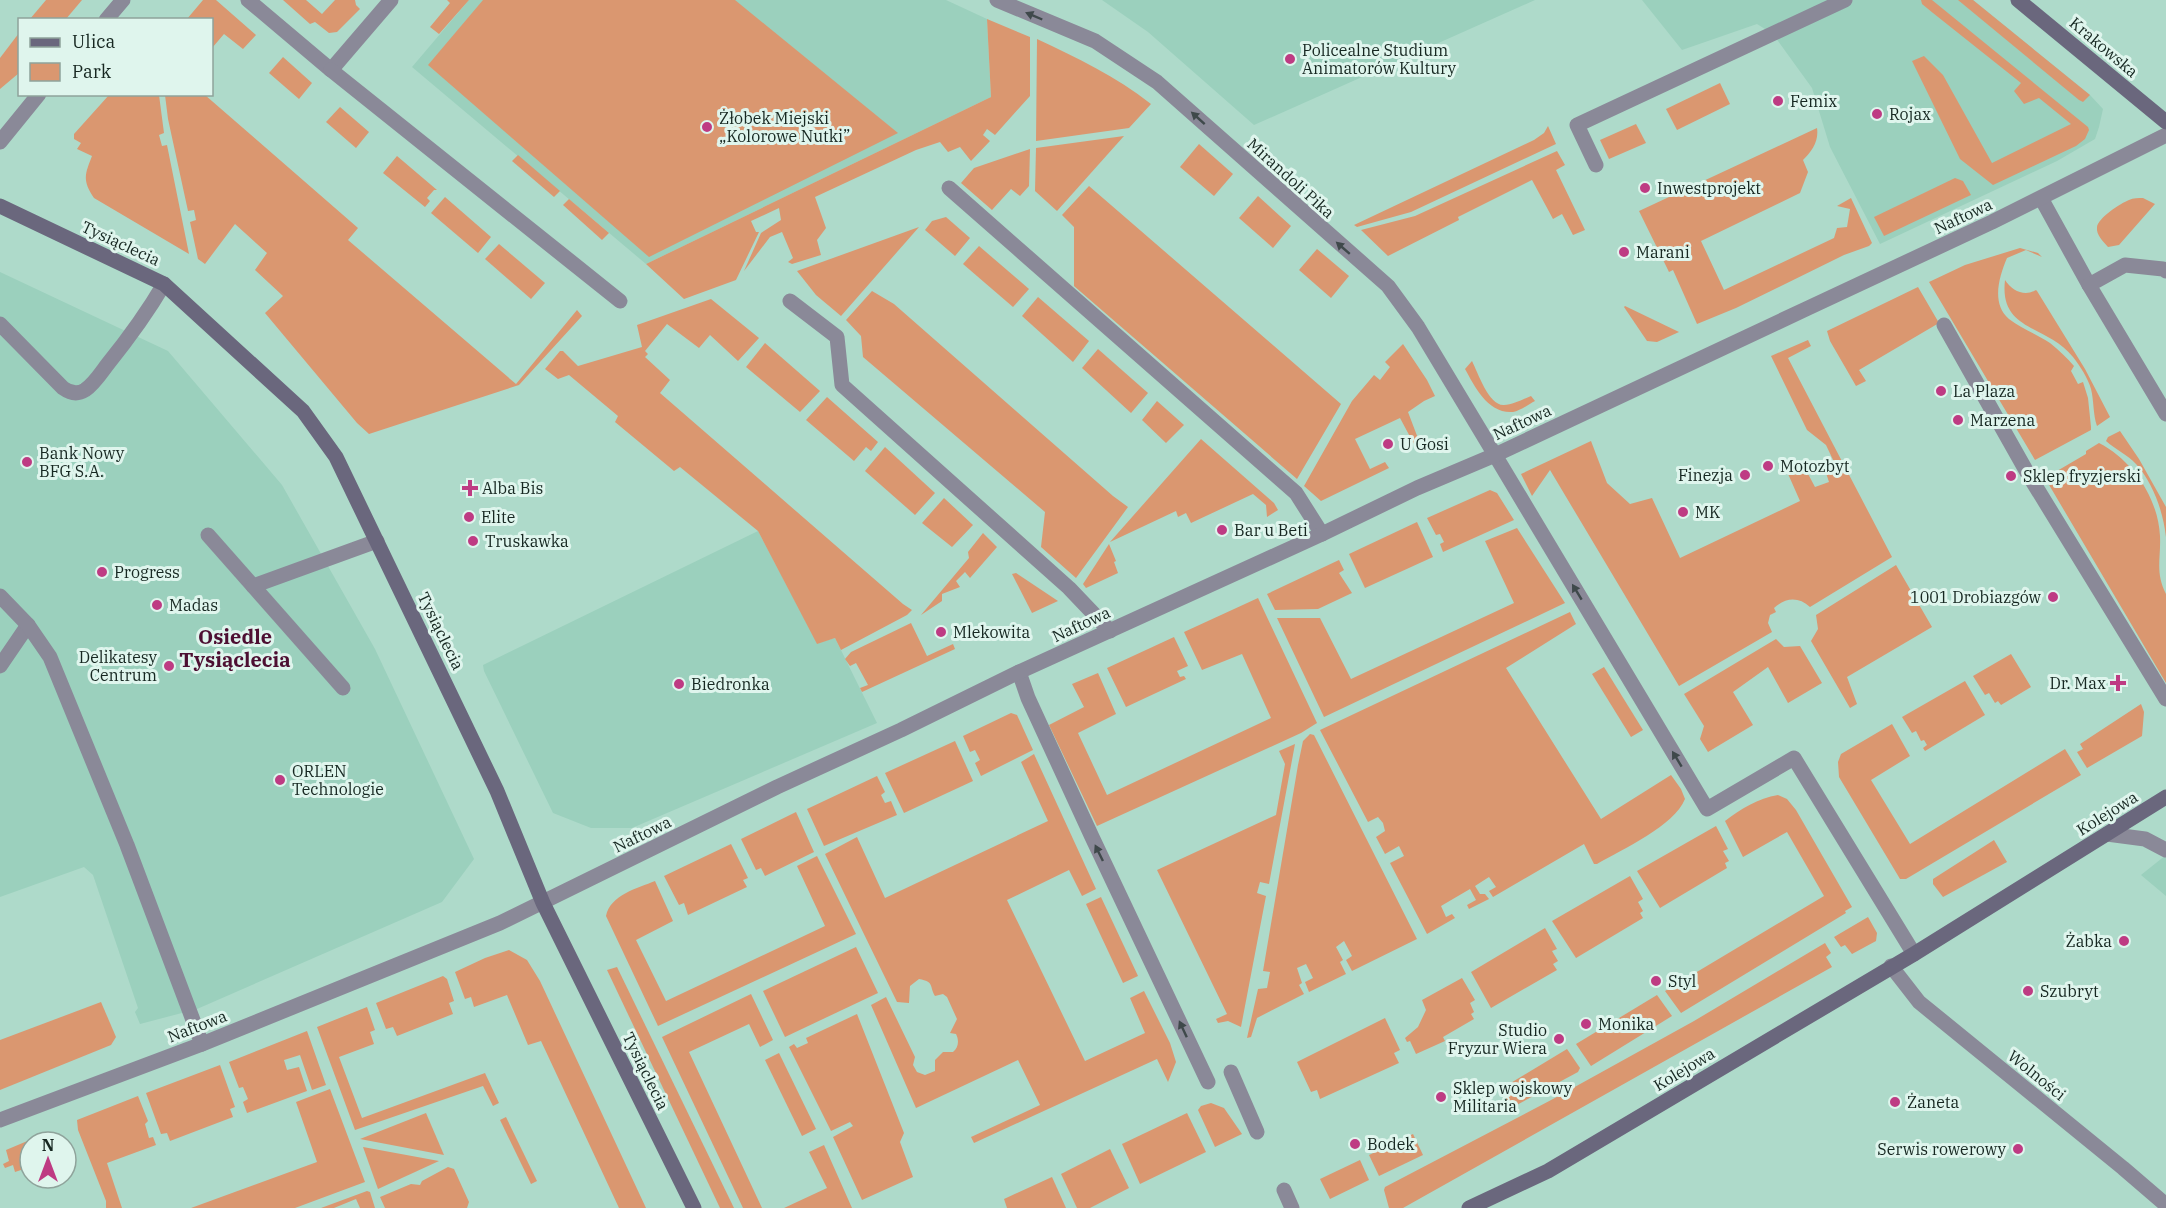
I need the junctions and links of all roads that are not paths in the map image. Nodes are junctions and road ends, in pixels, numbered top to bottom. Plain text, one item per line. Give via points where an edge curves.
1 (123, 0) edge
2 (248, 0) edge
3 (391, 0) edge
4 (997, 0) edge
5 (1845, 0) edge
6 (2019, 0) edge
7 (108, 18) edge
8 (331, 70) junction
9 (37, 96) edge
10 (2166, 122) edge
11 (2166, 135) edge
12 (0, 142) edge
13 (1596, 165) dead end
14 (949, 188) dead end
15 (2041, 198) junction
16 (0, 206) edge
17 (2166, 271) edge
18 (164, 284) junction
19 (2089, 285) junction
20 (620, 301) dead end
21 (790, 301) dead end
22 (0, 324) edge
23 (1944, 325) dead end
24 (2166, 414) edge
25 (1495, 455) junction
26 (1323, 534) junction
27 (208, 535) dead end
28 (377, 541) junction
29 (252, 586) junction
30 (0, 596) edge
31 (28, 625) junction
32 (1110, 631) junction
33 (0, 666) edge
34 (1019, 672) junction
35 (343, 688) dead end
36 (2166, 699) edge
37 (2166, 797) edge
38 (2107, 834) junction
39 (2166, 850) edge
40 (543, 903) junction
41 (1914, 954) junction
42 (1891, 966) junction
43 (202, 1044) junction
44 (1231, 1072) dead end
45 (1208, 1082) dead end
46 (0, 1120) edge
47 (1257, 1132) dead end
48 (1284, 1190) dead end
49 (2166, 1205) edge
50 (694, 1208) edge
51 (1292, 1208) edge
52 (1469, 1208) edge

1 - 7 street
2 - 8 street
3 - 8 street
25 -> 4 street, Mirandoli Pika via 1418,327 1388,286 1157,82 1095,41
5 - 13 street via 1577,125
6 - 10 street, Krakowska
8 - 20 street
9 - 12 street
11 - 15 street, Naftowa
14 - 26 street via 1296,493
15 - 19 street
15 - 25 street, Naftowa
16 - 18 street, Tysiąclecia
17 - 19 street via 2126,266
18 - 22 street via 95,380 78,393 63,388
18 - 28 street, Tysiąclecia via 303,411 336,457
19 - 24 street
21 - 32 street via 837,337 842,385 1069,588
23 - 36 street via 2028,474
25 - 26 street, Naftowa
41 -> 25 street, Mirandoli Pika via 1794,758 1707,809
26 - 32 street, Naftowa
27 - 29 street
28 - 29 street
28 - 40 street, Tysiąclecia via 497,791
29 - 35 street
30 - 31 street
31 - 33 street
31 - 43 street via 50,657
32 - 34 street, Naftowa
34 - 40 street, Naftowa
45 -> 34 street
37 - 38 street, Kolejowa
38 - 39 street via 2145,839
38 - 41 street, Kolejowa
40 - 43 street, Naftowa
40 - 50 street, Tysiąclecia
41 - 42 street, Kolejowa
42 - 49 street, Wolności via 1918,1002
42 - 52 street, Kolejowa via 1548,1171
43 - 46 street, Naftowa
44 - 47 street
48 - 51 street

